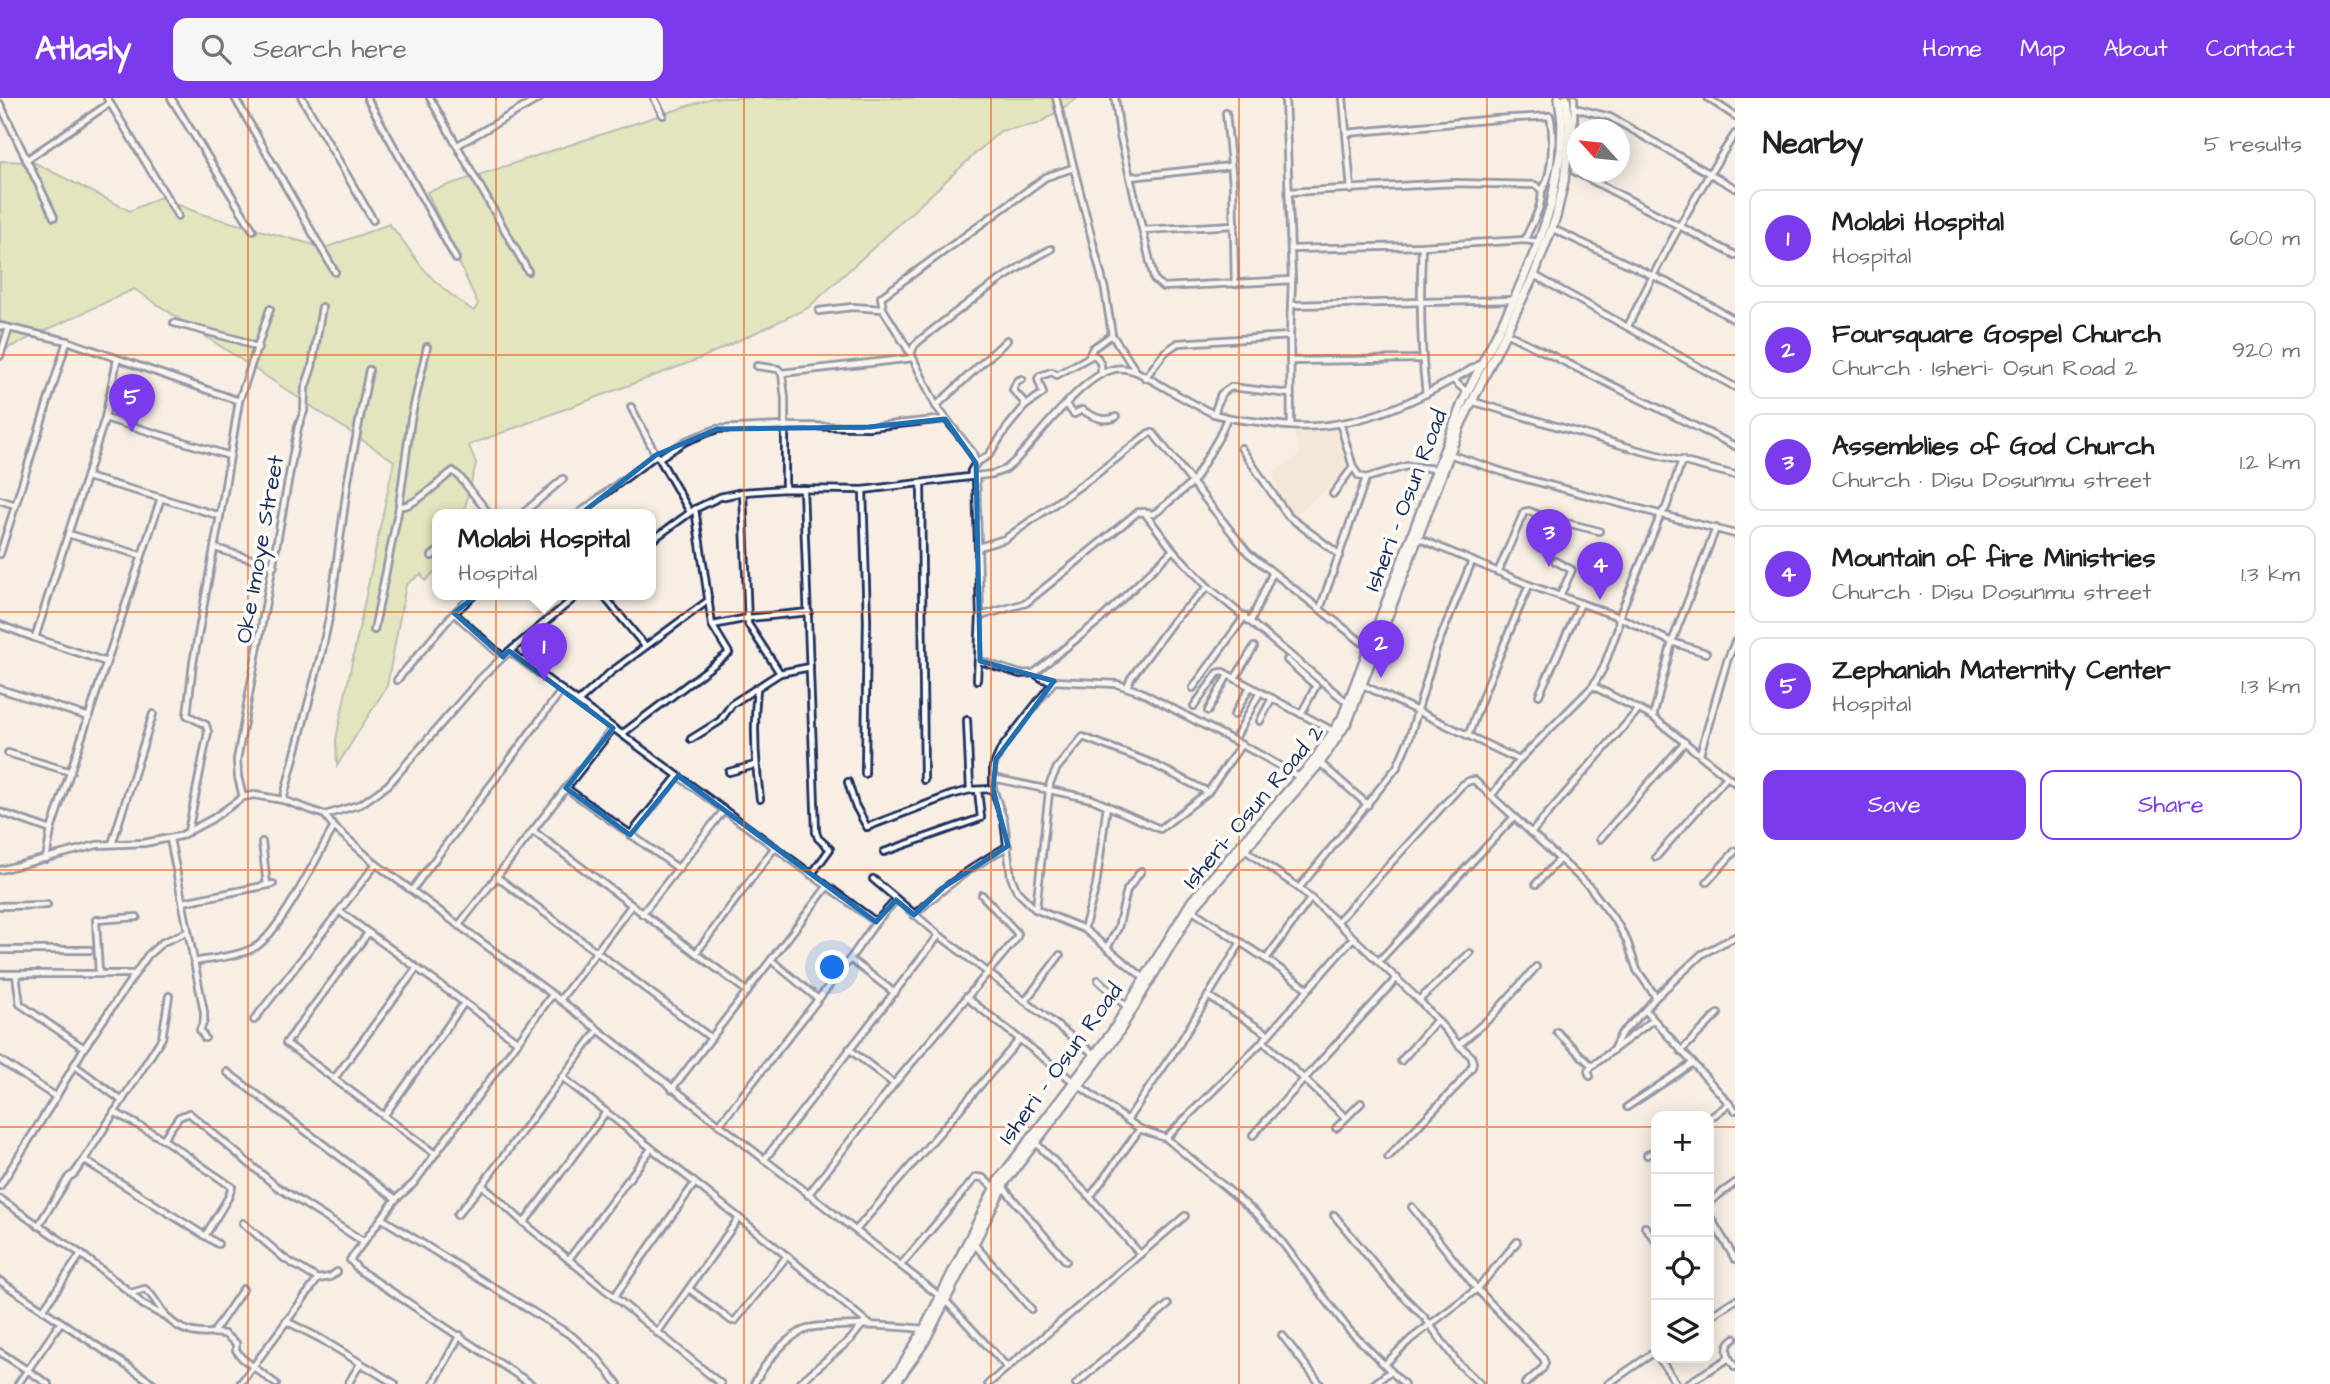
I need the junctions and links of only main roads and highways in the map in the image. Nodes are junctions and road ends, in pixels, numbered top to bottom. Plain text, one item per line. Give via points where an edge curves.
1 (1559, 98) edge
2 (1566, 98) edge
3 (1562, 169) junction
4 (1484, 365) junction
5 (1470, 397) junction
6 (1190, 908) junction
7 (1076, 1084) junction
8 (998, 1187) junction
9 (944, 1299) junction
10 (900, 1382) edge
11 (888, 1384) edge

1 - 3 main road
2 - 3 main road via 1569,123
3 - 4 main road via 1539,242
3 - 4 main road, Isheri- Osun Road 2 via 1551,228 1534,275 1506,333
4 - 5 main road, Isheri- Osun Road 2
5 - 6 main road, Isheri - Osun Road via 1334,732
5 - 6 main road, Isheri- Osun Road 2 via 1348,721 1320,763
6 - 7 main road, Isheri - Osun Road
6 - 7 main road, Isheri- Osun Road 2 via 1116,1037
7 - 8 main road, Isheri- Osun Road 2
7 - 8 main road, Isheri - Osun Road via 1015,1156
8 - 9 main road, Isheri - Osun Road
8 - 9 main road, Isheri- Osun Road 2
9 - 10 main road, Isheri- Osun Road 2
9 - 11 main road, Isheri - Osun Road

